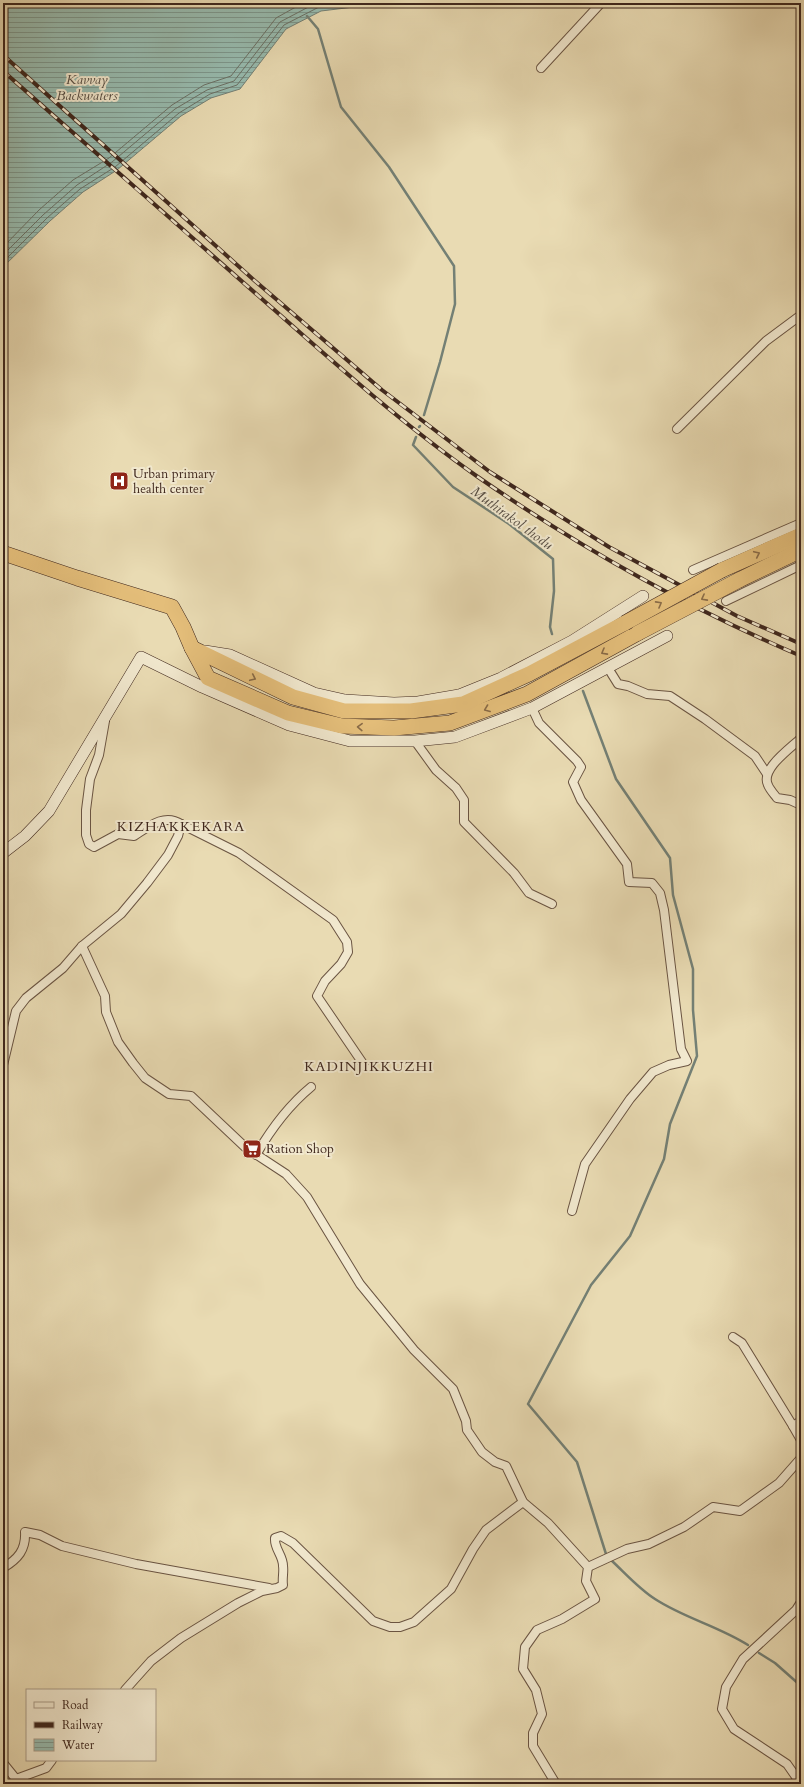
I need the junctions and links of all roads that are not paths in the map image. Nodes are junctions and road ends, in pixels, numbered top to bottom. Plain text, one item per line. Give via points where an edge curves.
1 (601, 3) edge
2 (541, 68) dead end
3 (801, 315) edge
4 (677, 429) dead end
5 (801, 523) edge
6 (801, 535) edge
7 (801, 550) edge
8 (3, 553) edge
9 (801, 565) edge
10 (694, 570) dead end
11 (643, 596) dead end
12 (726, 601) dead end
13 (667, 636) dead end
14 (192, 648) junction
15 (608, 668) junction
16 (532, 708) junction
17 (105, 719) junction
18 (801, 738) edge
19 (415, 741) junction
20 (766, 770) junction
21 (801, 806) edge
22 (181, 824) junction
23 (3, 853) edge
24 (552, 904) dead end
25 (82, 946) junction
26 (3, 1065) edge
27 (366, 1068) dead end
28 (311, 1087) dead end
29 (256, 1154) junction
30 (572, 1212) dead end
31 (733, 1337) dead end
32 (801, 1421) edge
33 (793, 1426) junction
34 (801, 1440) edge
35 (801, 1458) edge
36 (523, 1502) junction
37 (588, 1567) junction
38 (3, 1568) edge
39 (270, 1588) junction
40 (801, 1602) edge
41 (126, 1689) edge
42 (51, 1761) edge
43 (3, 1763) edge
44 (556, 1784) edge
45 (801, 1784) edge

1 - 2 street
3 - 4 street via 766,341
5 - 10 street
14 -> 6 highway, bridge via 293,697 344,711 411,711 463,704 529,674 722,570
7 -> 14 highway, bridge via 739,580 527,694 450,723 394,728 342,726 288,714 208,678
8 - 14 highway via 172,607
9 - 12 street
11 - 14 street via 572,641 501,678 459,695 418,702 345,700 314,693 230,655
13 - 15 street
15 - 16 street
15 - 20 street via 618,684 647,694 670,696 706,719 755,756
16 - 19 street via 455,737
16 - 30 street via 539,723 581,767 573,782 581,800 627,864 629,882 652,883 660,893 681,1048 687,1061 653,1072 630,1099 585,1164
17 - 19 street via 141,657 289,725 350,741
17 - 22 street via 99,755 90,779 86,810 86,835 89,844 94,847 118,834 134,836 155,822 171,820
17 - 23 street via 48,811 25,836
18 - 20 street
19 - 24 street via 436,770 456,788 464,800 464,822 514,873 529,893
20 - 21 street via 767,784 777,798 790,800
22 - 25 street via 168,855 147,883 121,914
22 - 27 street via 239,853 333,920 346,942 348,952 325,981 318,996
25 - 26 street via 63,968 26,998 16,1011
25 - 29 street via 105,996 106,1012 118,1042 146,1078 169,1094 191,1096 245,1147
28 - 29 street via 288,1107
29 - 36 street via 286,1174 308,1197 360,1284 414,1350 453,1389 473,1440 482,1452 495,1462 506,1466
31 - 33 street via 742,1343
32 - 33 street
33 - 34 street
35 - 37 street via 779,1483 740,1511 713,1507 684,1527 649,1544 627,1549
36 - 37 street via 548,1523
36 - 39 street via 486,1530 451,1589 414,1622 390,1627 373,1621 293,1543 281,1536 275,1538 275,1545 284,1566 282,1585
37 - 44 street via 586,1581 595,1599 562,1619 537,1630 525,1648 523,1669 536,1690 542,1714 533,1733 533,1746
38 - 39 street via 18,1558 25,1542 25,1532 40,1535 62,1546 136,1564
39 - 41 street via 238,1603 181,1638 151,1661
40 - 45 street via 796,1610 743,1659 726,1687 722,1709 734,1730 786,1764
42 - 43 street via 46,1768 16,1779

